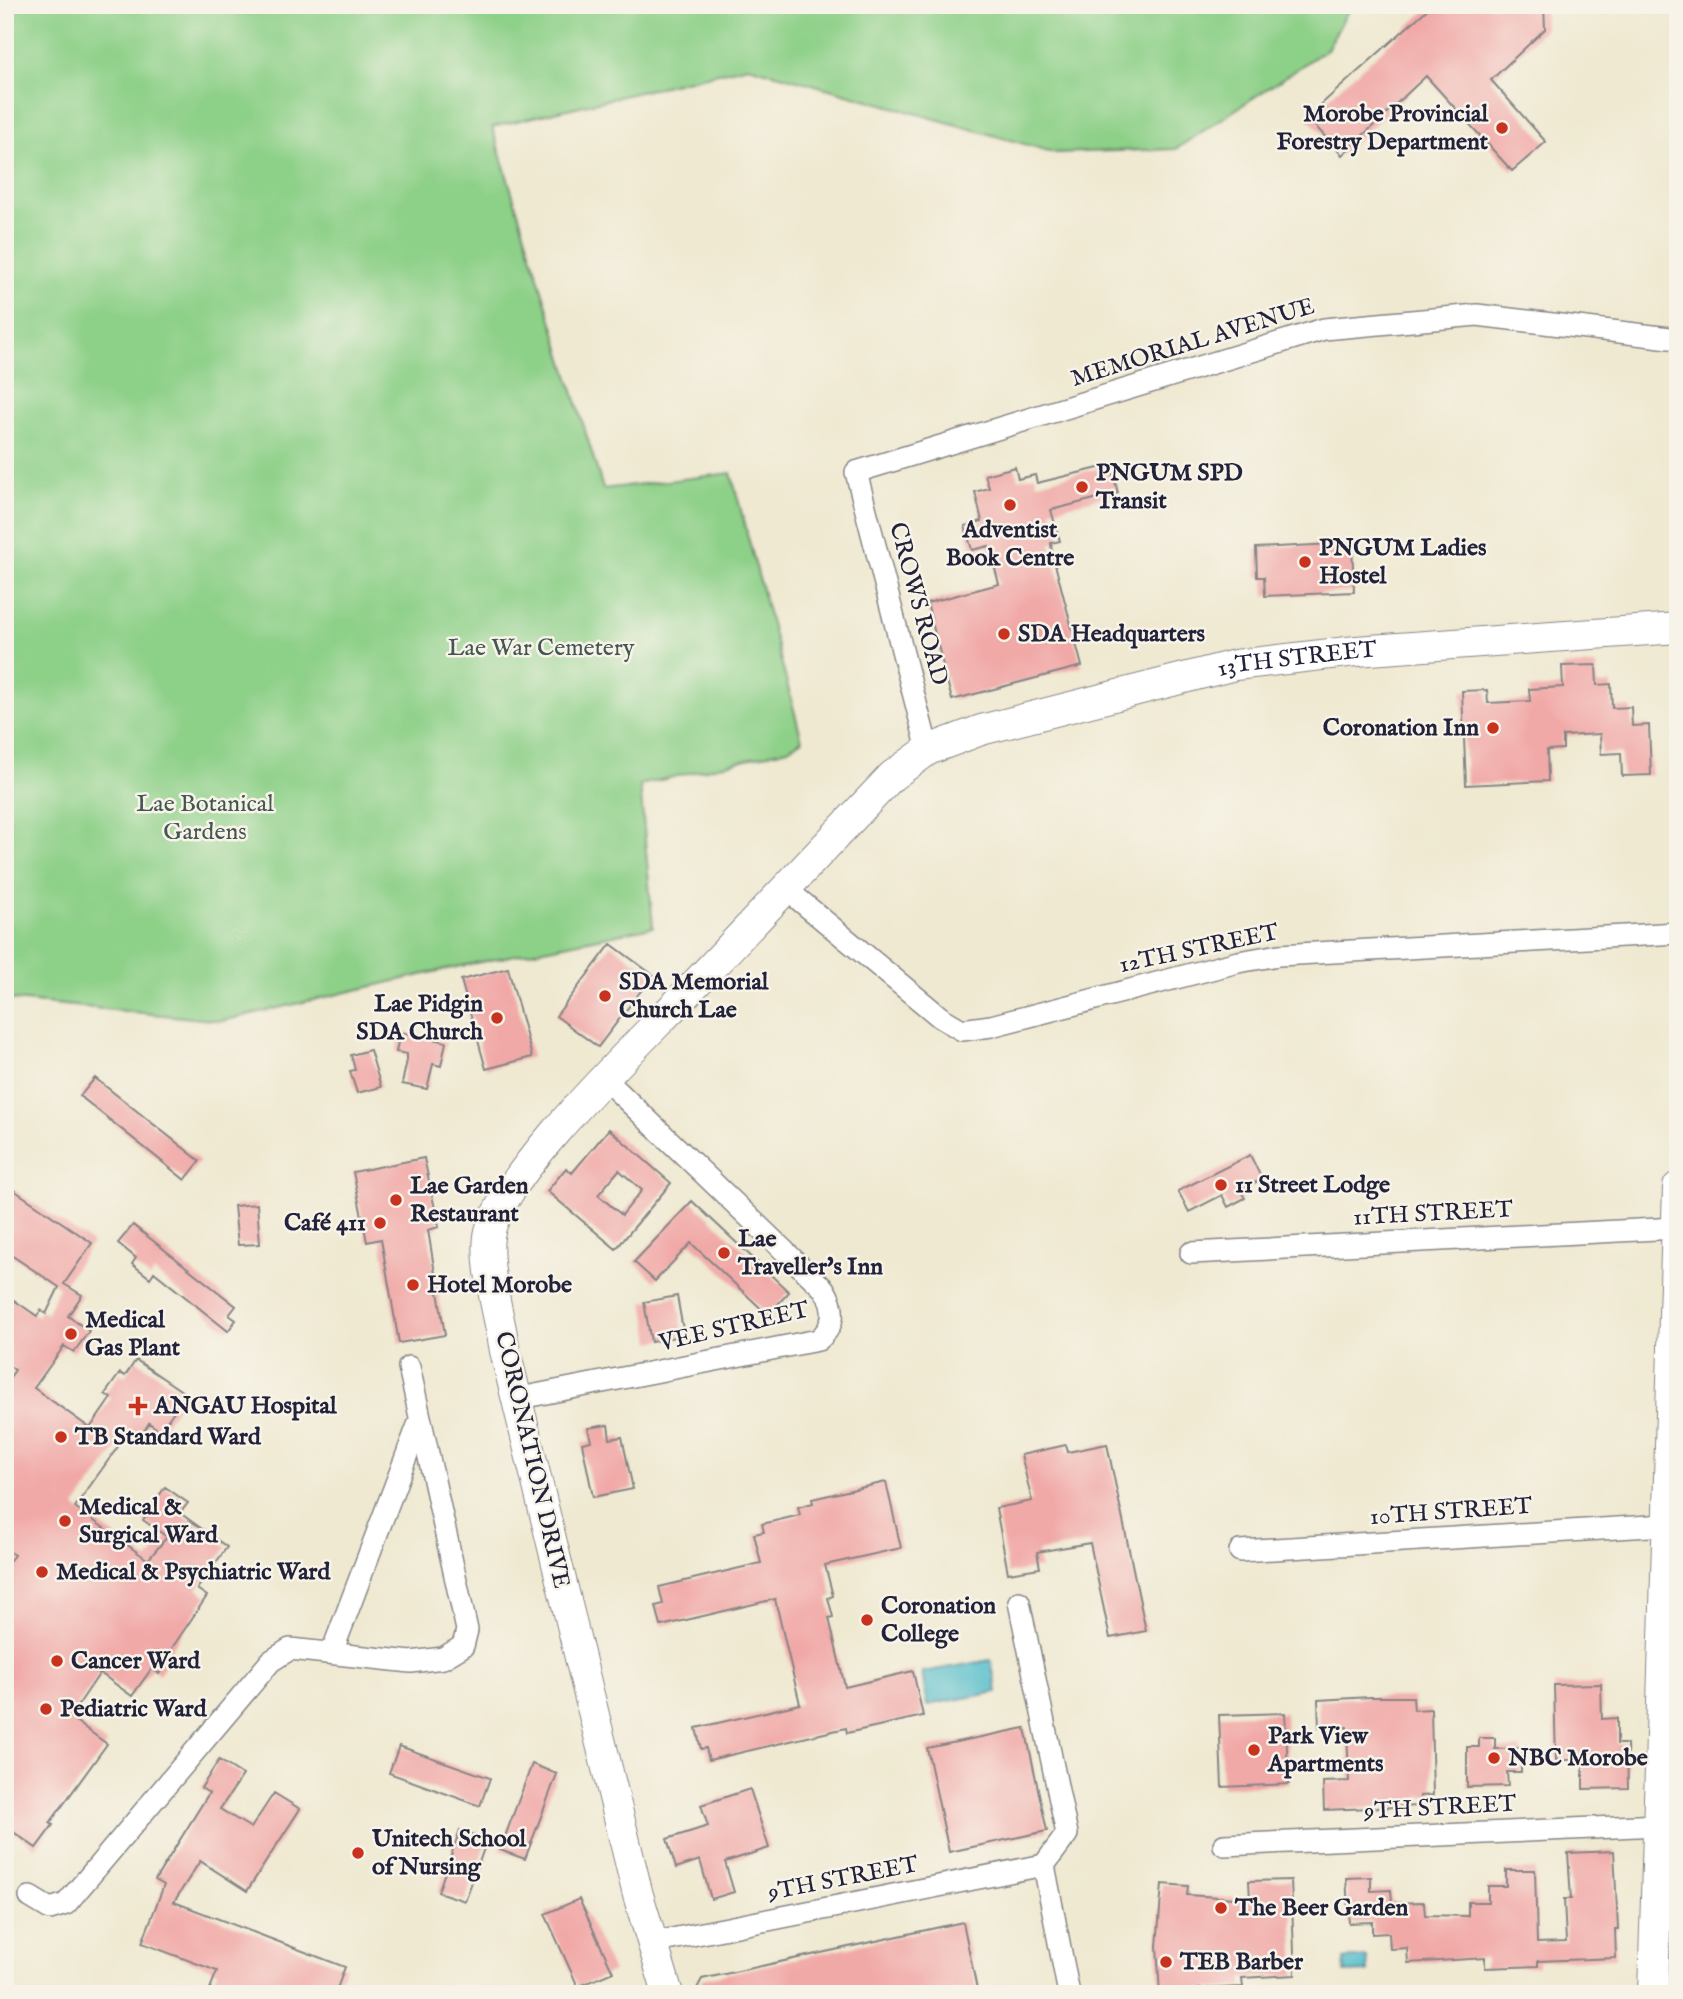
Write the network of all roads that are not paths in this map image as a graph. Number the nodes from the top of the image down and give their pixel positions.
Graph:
1 (1678, 339) edge
2 (856, 472) joint
3 (1678, 628) edge
4 (928, 750) junction
5 (786, 889) junction
6 (1678, 933) edge
7 (605, 1079) junction
8 (1678, 1187) edge
9 (1677, 1227) edge
10 (1191, 1253) dead end
11 (409, 1367) dead end
12 (514, 1399) junction
13 (421, 1420) junction
14 (1666, 1525) junction
15 (1240, 1551) dead end
16 (1019, 1602) dead end
17 (332, 1652) junction
18 (1659, 1825) junction
19 (1224, 1844) dead end
20 (1044, 1865) junction
21 (30, 1897) dead end
22 (652, 1943) junction
23 (668, 1994) edge
24 (1069, 1994) edge
25 (1653, 1994) edge

1 - 2 street, MEMORIAL AVENUE
2 - 4 street, CROWS ROAD
3 - 4 street, 13TH STREET
4 - 5 street, CORONATION DRIVE
5 - 6 street, 12TH STREET
5 - 7 street, CORONATION DRIVE
7 - 12 street, CORONATION DRIVE
7 - 12 street, VEE STREET
8 - 9 street
9 - 10 street, 11TH STREET
9 - 14 street
11 - 13 street
12 - 22 street, CORONATION DRIVE
13 - 17 street
13 - 17 street
14 - 15 street, 10TH STREET
14 - 18 street
16 - 20 street
17 - 21 street
18 - 19 street, 9TH STREET
18 - 25 street
20 - 22 street, 9TH STREET
20 - 24 street
22 - 23 street, CORONATION DRIVE

